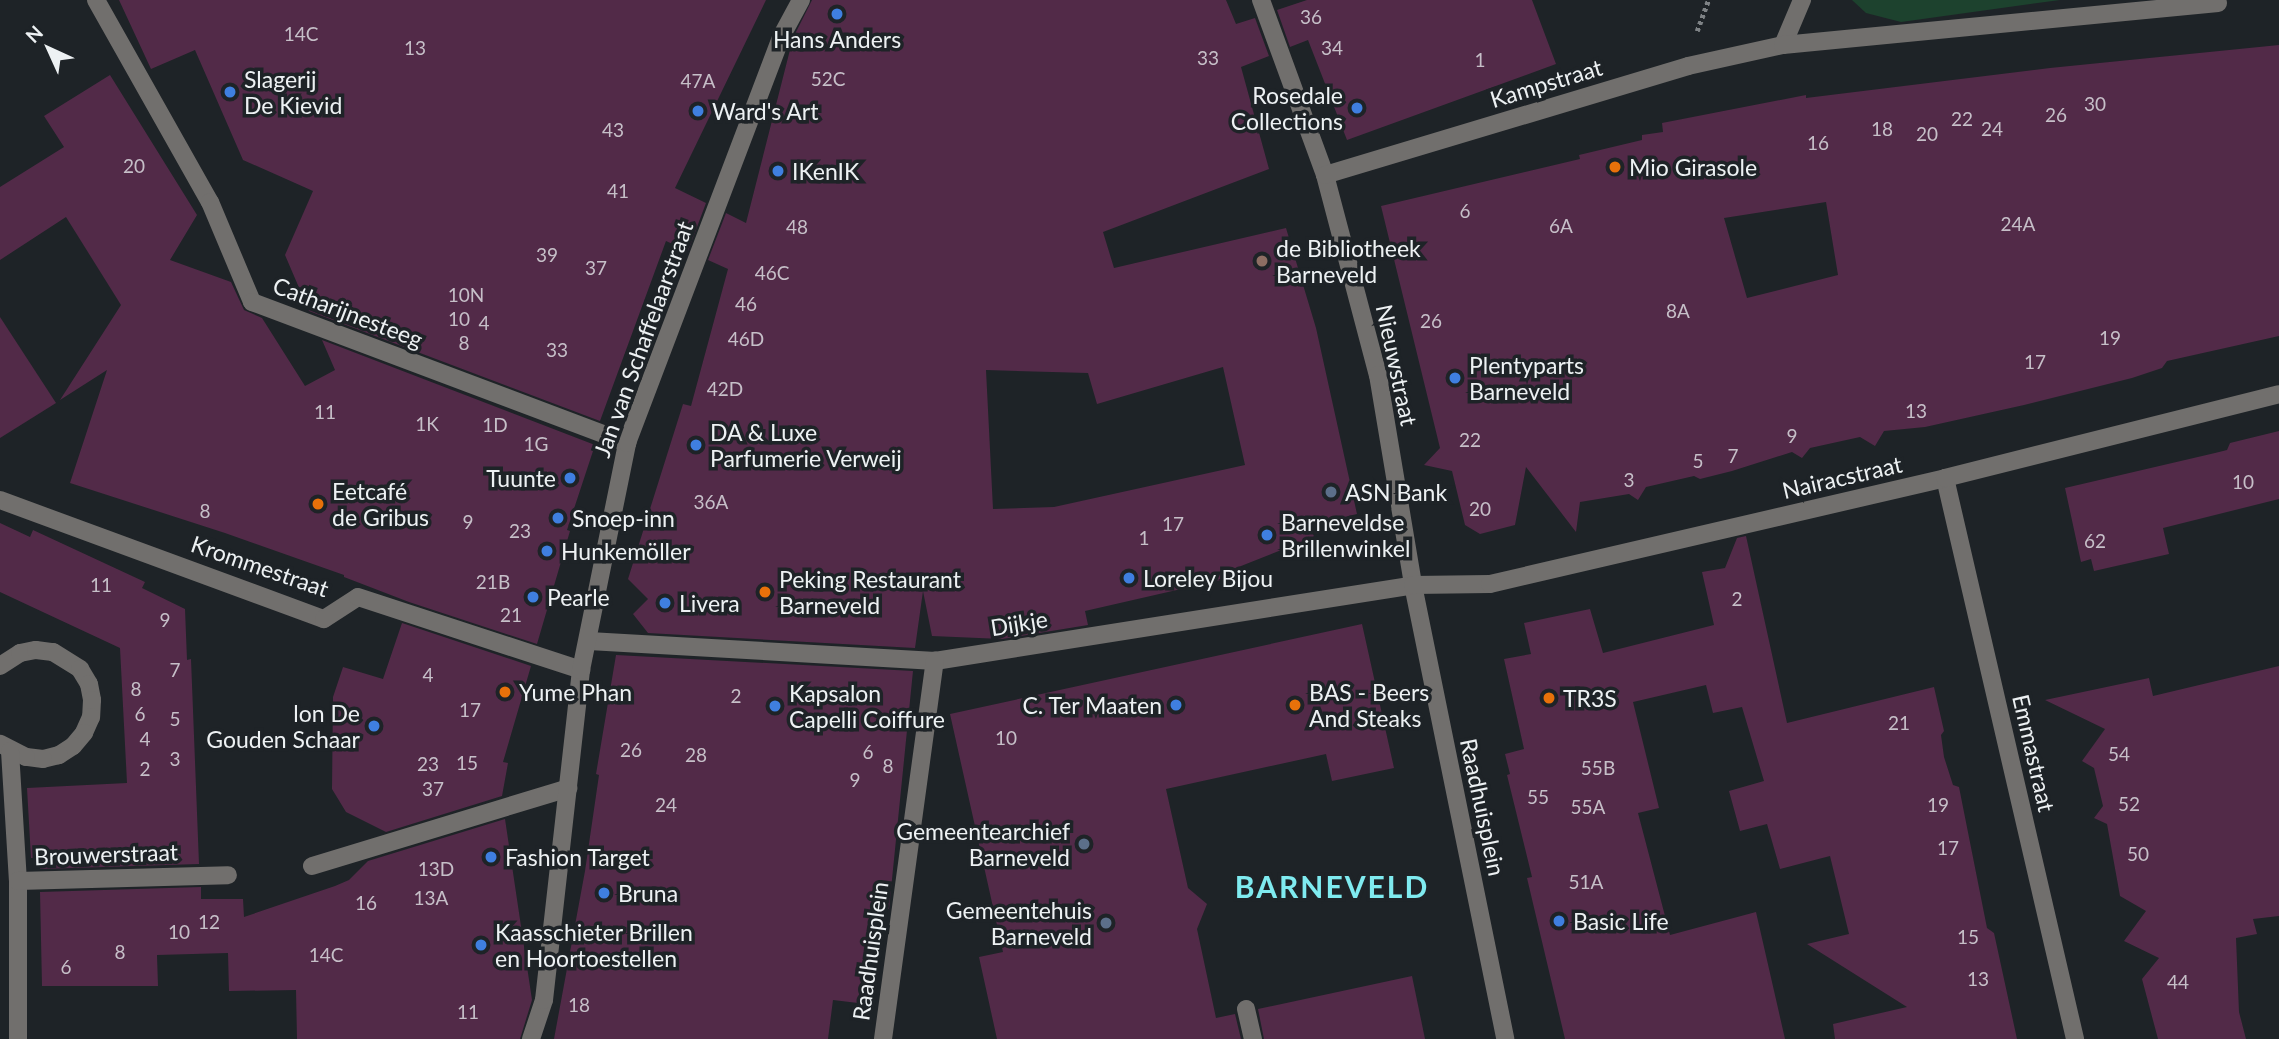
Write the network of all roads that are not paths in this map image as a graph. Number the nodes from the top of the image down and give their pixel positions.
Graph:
1 (96, 0) edge
2 (801, 0) edge
3 (1261, 0) edge
4 (1802, 0) edge
5 (2218, 3) dead end
6 (1783, 45) junction
7 (1325, 175) junction
8 (2279, 394) edge
9 (627, 443) junction
10 (1945, 478) junction
11 (0, 500) edge
12 (1413, 585) junction
13 (589, 641) junction
14 (935, 662) junction
15 (0, 666) edge
16 (581, 670) junction
17 (5, 748) edge
18 (568, 788) junction
19 (312, 866) dead end
20 (228, 875) dead end
21 (18, 881) junction
22 (1246, 1009) dead end
23 (18, 1039) edge
24 (531, 1039) edge
25 (883, 1039) edge
26 (1253, 1039) edge
27 (1505, 1039) edge
28 (2075, 1039) edge

1 - 9 street, Catharijnesteeg
2 - 9 street, Jan van Schaffelaarstraat
3 - 7 street, Nieuwstraat
4 - 6 street
5 - 6 street, Kampstraat
6 - 7 street, Kampstraat
7 - 12 street, Nieuwstraat
8 - 10 street, Nairacstraat
9 - 13 street, Jan van Schaffelaarstraat
10 - 12 street, Nairacstraat
10 - 28 street, Emmastraat
11 - 16 street, Krommestraat
12 - 14 street, Dijkje
12 - 27 street, Raadhuisplein
13 - 14 street, Dijkje
13 - 16 street, Jan van Schaffelaarstraat
14 - 25 street, Raadhuisplein
15 - 17 street
16 - 18 street, Jan van Schaffelaarstraat
17 - 21 street
18 - 19 street
18 - 24 street, Jan van Schaffelaarstraat
20 - 21 street, Brouwerstraat
21 - 23 street, Brouwerstraat
22 - 26 street

